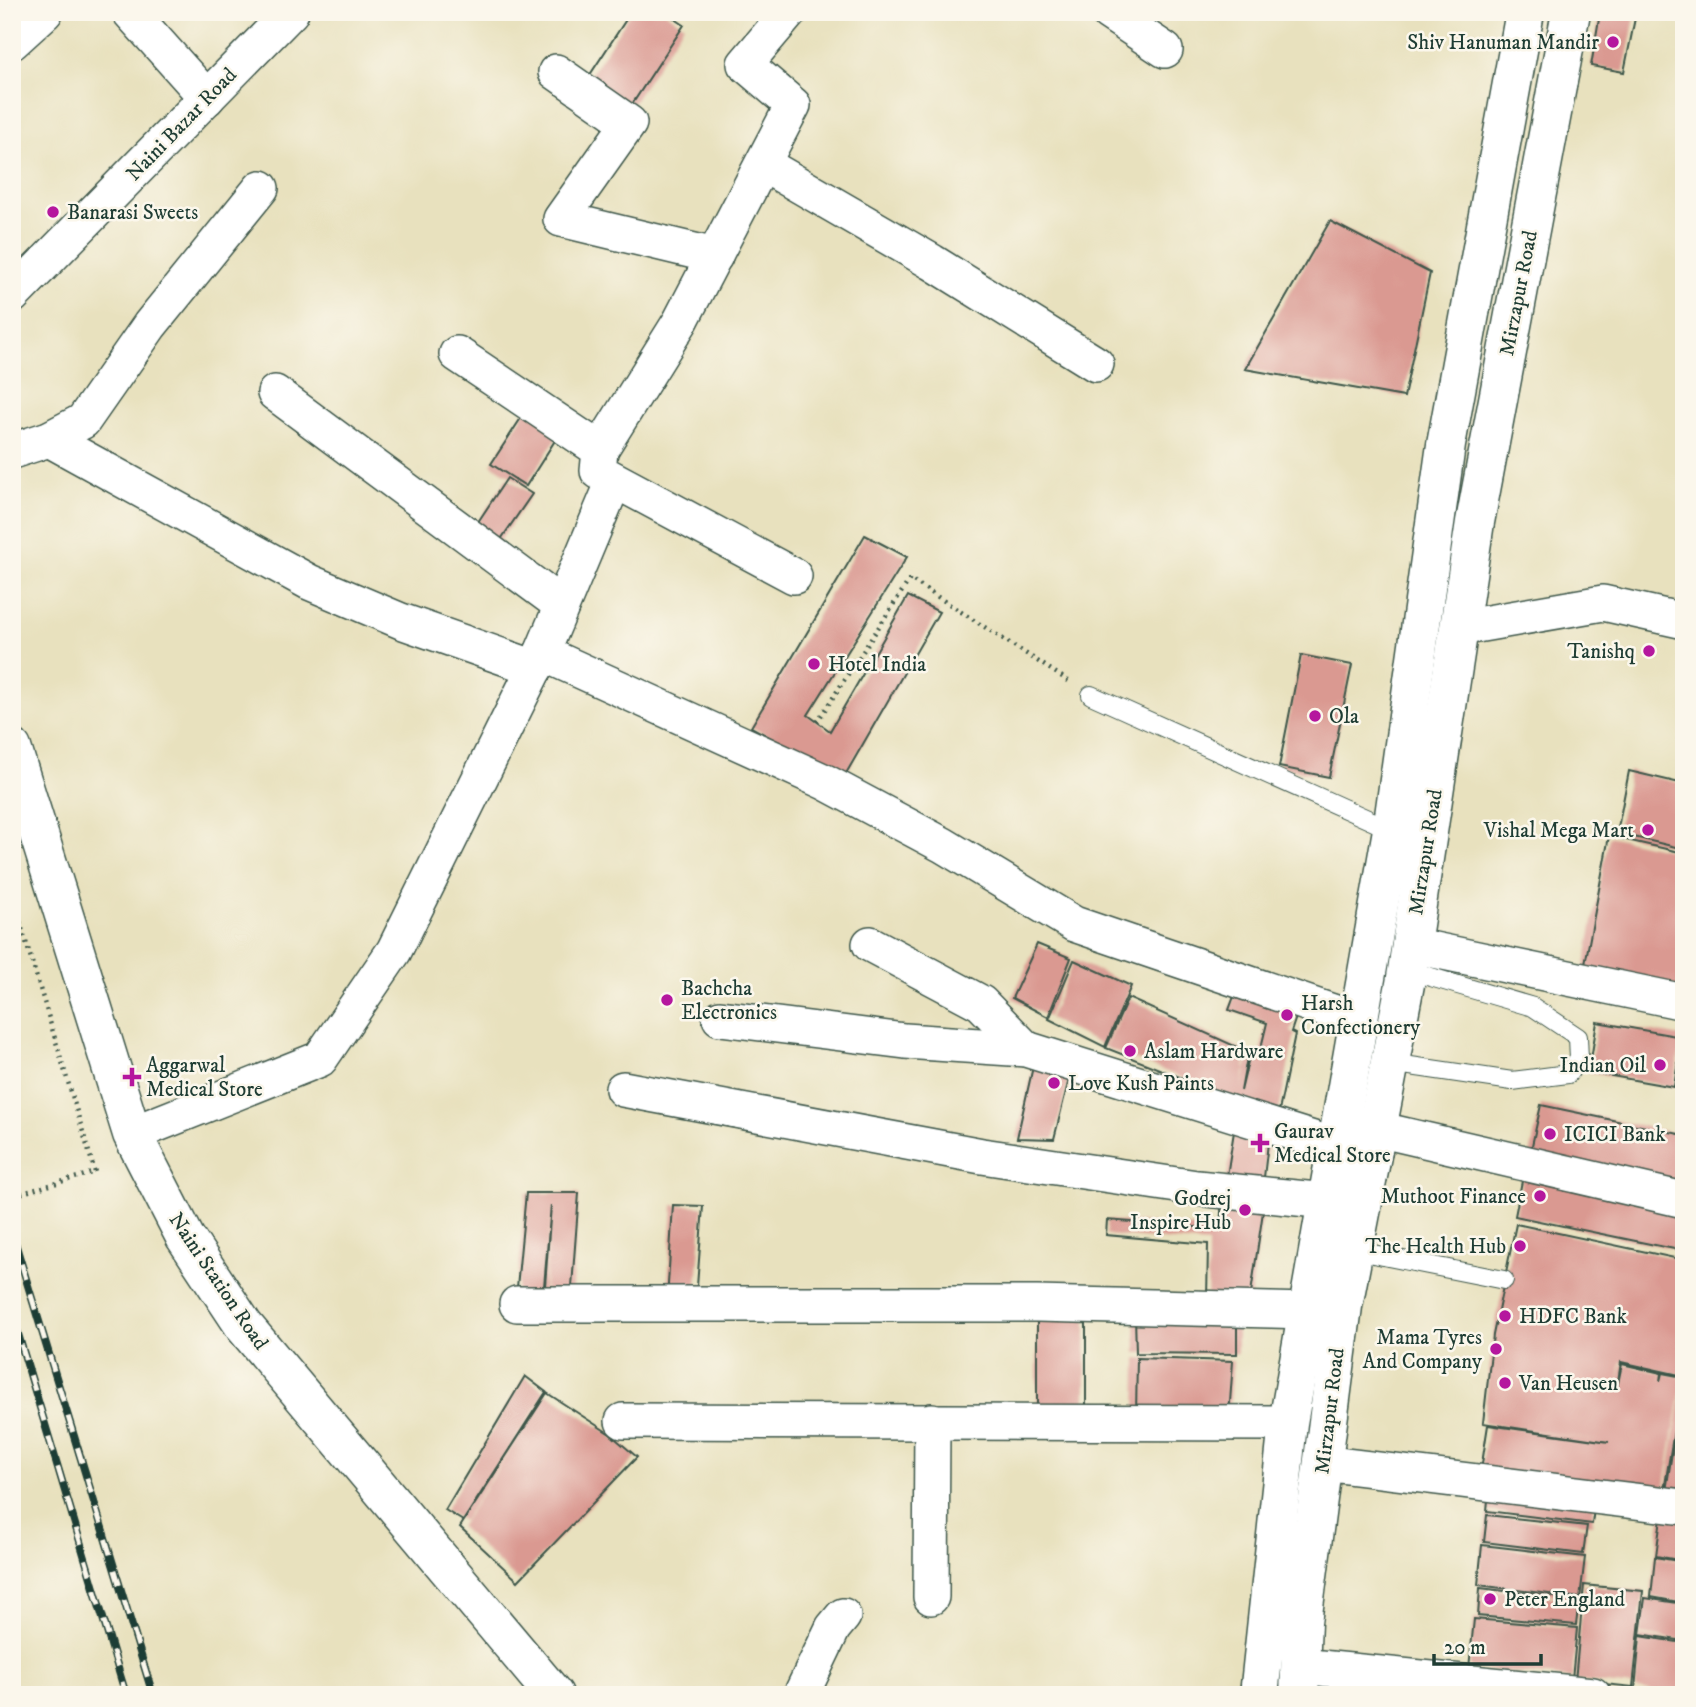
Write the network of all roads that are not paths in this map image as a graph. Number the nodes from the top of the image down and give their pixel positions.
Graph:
1 (45, 12) edge
2 (130, 12) edge
3 (291, 12) edge
4 (789, 12) edge
5 (1108, 12) edge
6 (1525, 12) edge
7 (1572, 12) edge
8 (12, 42) edge
9 (1166, 50) dead end
10 (556, 72) dead end
11 (207, 98) junction
12 (763, 164) junction
13 (261, 188) dead end
14 (715, 256) junction
15 (12, 296) edge
16 (457, 354) dead end
17 (1096, 364) dead end
18 (275, 393) dead end
19 (50, 439) junction
20 (600, 450) junction
21 (12, 451) edge
22 (614, 481) junction
23 (794, 576) dead end
24 (560, 604) junction
25 (1684, 621) edge
26 (1459, 628) junction
27 (538, 661) junction
28 (1091, 695) road end
29 (12, 748) edge
30 (1392, 830) junction
31 (870, 944) dead end
32 (1408, 958) junction
33 (1684, 1002) edge
34 (720, 1018) dead end
35 (1359, 1021) junction
36 (1026, 1049) junction
37 (1390, 1063) junction
38 (623, 1089) dead end
39 (132, 1134) junction
40 (1361, 1144) junction
41 (1684, 1200) edge
42 (1327, 1201) junction
43 (1353, 1250) junction
44 (1504, 1280) dead end
45 (517, 1304) dead end
46 (1307, 1311) junction
47 (623, 1421) dead end
48 (932, 1421) junction
49 (1288, 1423) junction
50 (1322, 1463) junction
51 (1684, 1507) edge
52 (931, 1597) dead end
53 (843, 1616) dead end
54 (1299, 1680) edge
55 (554, 1695) edge
56 (801, 1695) edge
57 (1259, 1695) edge
58 (1593, 1695) edge

1 - 8 street
2 - 11 street
3 - 11 street, Naini Bazar Road
4 - 12 street
5 - 9 street
6 - 30 main road, Mirzapur Road
7 - 26 main road, Mirzapur Road
10 - 14 street
11 - 15 street, Naini Bazar Road
12 - 14 street
12 - 17 street
13 - 19 street
14 - 20 street
16 - 20 street
18 - 24 street
19 - 21 street
19 - 27 street
20 - 22 street
22 - 23 street
22 - 24 street
24 - 27 street
25 - 26 street
26 - 32 main road, Mirzapur Road
27 - 35 street
27 - 39 street
28 - 30 lane
29 - 39 main road, Naini Station Road
30 - 35 main road, Mirzapur Road
31 - 36 street
32 - 33 street
32 - 37 main road, Mirzapur Road
32 - 37 lane
34 - 36 street
35 - 40 main road, Mirzapur Road
36 - 40 street
37 - 40 main road, Mirzapur Road
38 - 42 street
39 - 55 main road, Naini Station Road
40 - 41 street
40 - 42 main road, Mirzapur Road
40 - 43 main road, Mirzapur Road
42 - 46 main road, Mirzapur Road
43 - 44 lane
43 - 50 main road, Mirzapur Road
45 - 46 street
46 - 49 main road, Mirzapur Road
47 - 48 street
48 - 49 street
48 - 52 street
49 - 57 main road, Mirzapur Road
50 - 51 street
50 - 54 main road, Mirzapur Road
53 - 56 street
54 - 58 street

